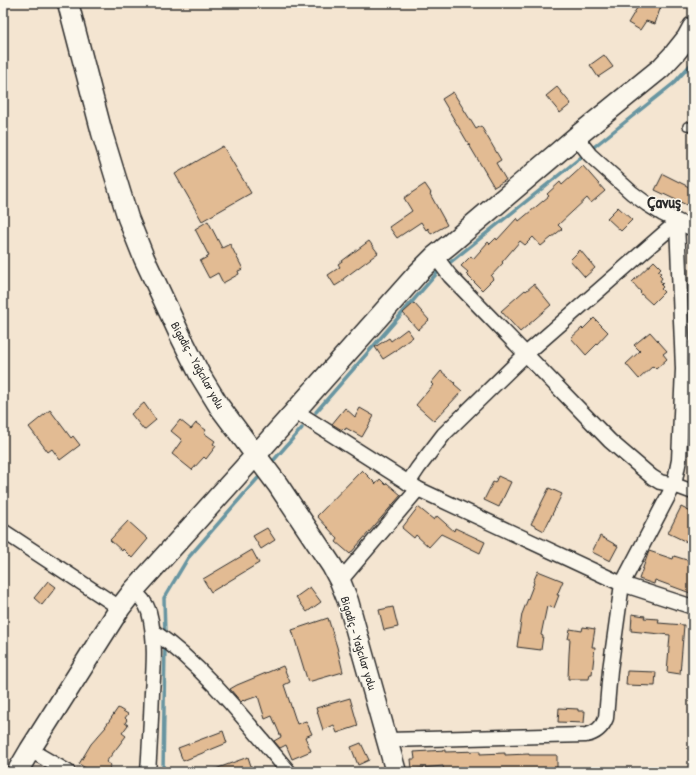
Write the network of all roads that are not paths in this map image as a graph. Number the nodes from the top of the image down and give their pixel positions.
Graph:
1 (68, 3) edge
2 (693, 27) edge
3 (582, 145) junction
4 (677, 222) junction
5 (693, 229) edge
6 (437, 259) junction
7 (526, 354) junction
8 (688, 369) edge
9 (295, 411) junction
10 (255, 456) junction
11 (674, 485) junction
12 (413, 486) junction
13 (693, 492) edge
14 (3, 531) edge
15 (340, 581) junction
16 (622, 584) junction
17 (133, 591) junction
18 (693, 607) edge
19 (120, 608) junction
20 (157, 634) junction
21 (388, 740) junction
22 (30, 750) junction
23 (17, 772) edge
24 (68, 772) edge
25 (148, 772) edge
26 (289, 772) edge
27 (396, 772) edge

1 - 10 street, Bigadiç - Yağcılar yolu
2 - 3 street
3 - 4 street
3 - 6 street
4 - 5 street
4 - 7 street
4 - 8 street
6 - 7 street
6 - 9 street
7 - 11 street
7 - 12 street
8 - 11 street
9 - 10 street
9 - 12 street
10 - 15 street, Bigadiç - Yağcılar yolu
10 - 17 street
11 - 13 street
11 - 16 street
12 - 15 street
12 - 16 street
14 - 19 street
15 - 21 street, Bigadiç - Yağcılar yolu
16 - 18 street
16 - 21 street
17 - 19 street
17 - 20 street
19 - 22 street
20 - 25 street
20 - 26 street
21 - 27 street, Bigadiç - Yağcılar yolu
22 - 23 street
22 - 24 street

